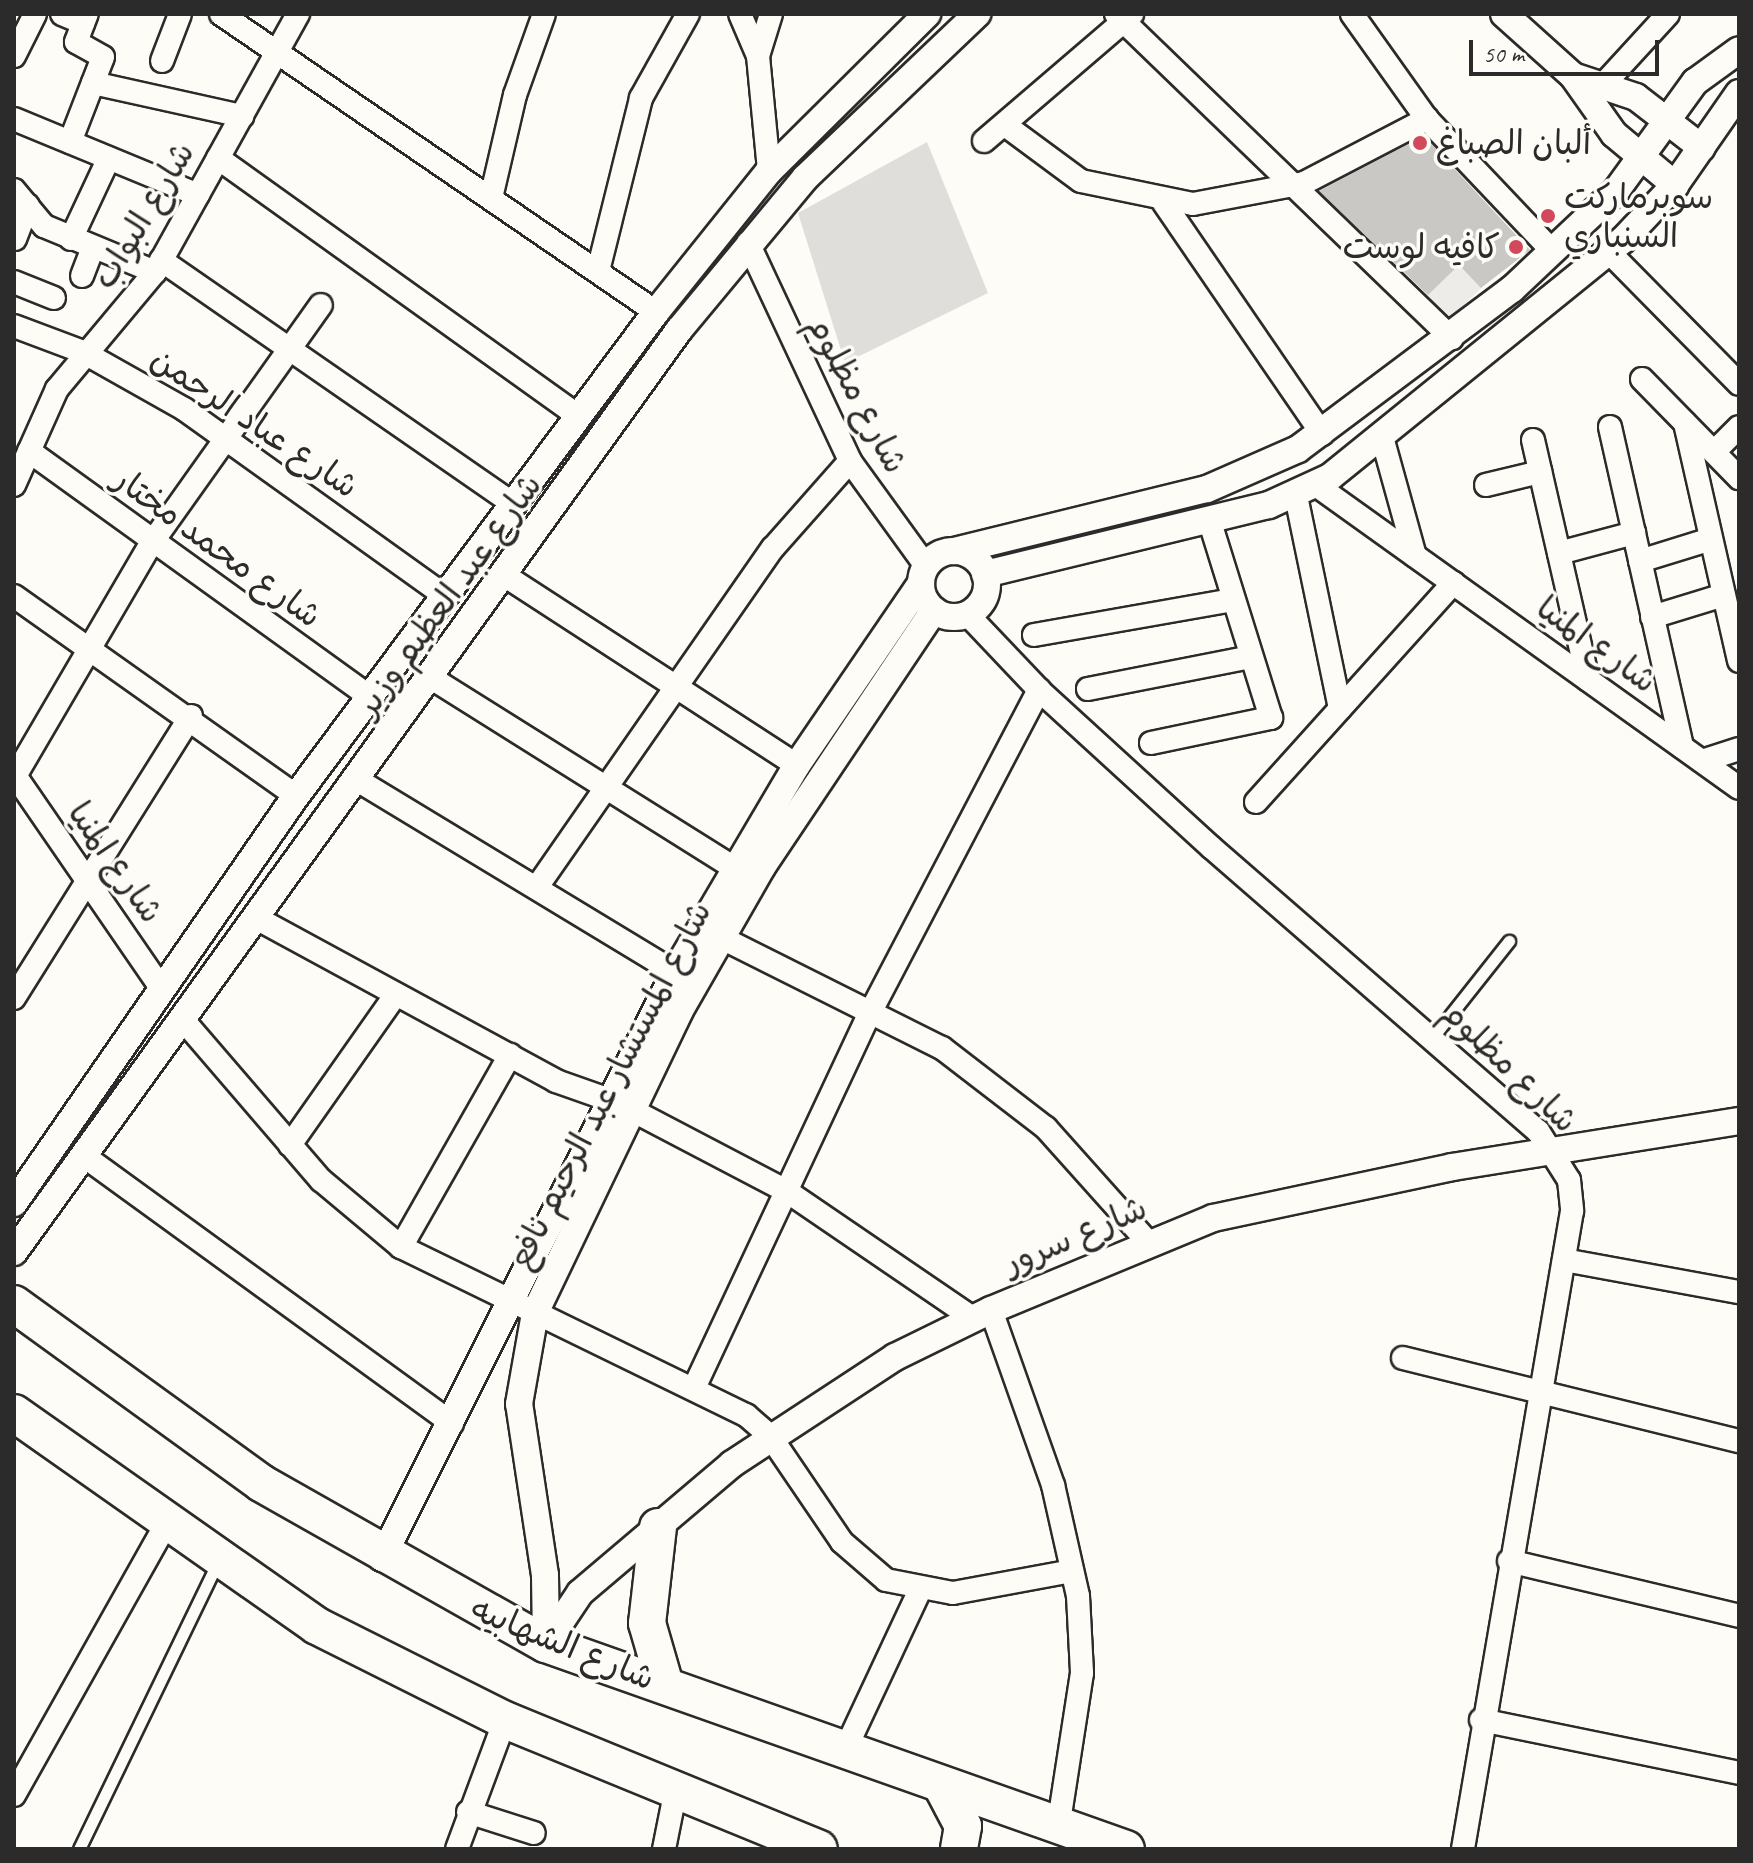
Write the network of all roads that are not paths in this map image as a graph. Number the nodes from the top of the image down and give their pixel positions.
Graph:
1 (35, 14) edge
2 (62, 14) edge
3 (180, 14) edge
4 (221, 14) edge
5 (298, 14) edge
6 (544, 14) edge
7 (688, 14) edge
8 (740, 14) edge
9 (771, 14) edge
10 (927, 14) edge
11 (977, 14) edge
12 (1352, 14) edge
13 (1504, 14) edge
14 (1124, 17) edge
15 (1659, 17) edge
16 (85, 19) edge
17 (1739, 50) edge
18 (278, 51) junction
19 (14, 56) edge
20 (758, 56) junction
21 (162, 61) dead end
22 (1573, 76) junction
23 (93, 83) junction
24 (1603, 85) junction
25 (1739, 93) edge
26 (1667, 115) junction
27 (242, 116) junction
28 (14, 119) edge
29 (1427, 119) junction
30 (1005, 125) junction
31 (984, 141) dead end
32 (70, 142) junction
33 (1702, 148) junction
34 (109, 158) junction
35 (218, 158) junction
36 (1639, 158) junction
37 (778, 162) junction
38 (805, 178) junction
39 (1675, 185) junction
40 (1292, 187) junction
41 (198, 195) junction
42 (21, 197) edge
43 (491, 198) junction
44 (747, 198) junction
45 (1164, 203) junction
46 (767, 221) junction
47 (15, 239) edge
48 (71, 239) junction
49 (748, 243) junction
50 (93, 248) junction
51 (1553, 252) junction
52 (1609, 252) junction
53 (158, 266) junction
54 (598, 271) junction
55 (82, 276) dead end
56 (14, 282) edge
57 (54, 298) dead end
58 (321, 305) dead end
59 (656, 312) junction
60 (14, 326) edge
61 (1452, 338) junction
62 (289, 349) junction
63 (83, 352) junction
64 (1642, 379) dead end
65 (1739, 384) edge
66 (579, 416) junction
67 (1685, 423) junction
68 (14, 427) edge
69 (1610, 427) dead end
70 (1739, 427) edge
71 (1324, 433) junction
72 (225, 437) junction
73 (1382, 437) junction
74 (1533, 440) dead end
75 (32, 443) junction
76 (1292, 452) junction
77 (1714, 452) junction
78 (1354, 460) junction
79 (850, 461) junction
80 (1540, 472) junction
81 (1739, 478) edge
82 (14, 485) edge
83 (1486, 485) dead end
84 (1306, 491) junction
85 (514, 504) junction
86 (1209, 519) junction
87 (1634, 533) junction
88 (1711, 539) junction
89 (151, 544) junction
90 (954, 551) junction
91 (1559, 553) junction
92 (1415, 556) junction
93 (1640, 561) junction
94 (462, 573) junction
95 (985, 574) junction
96 (924, 575) junction
97 (1453, 583) junction
98 (500, 586) junction
99 (1724, 595) junction
100 (14, 596) edge
101 (445, 596) junction
102 (1232, 600) junction
103 (934, 610) junction
104 (967, 614) junction
105 (1652, 617) junction
106 (427, 620) junction
107 (1034, 635) dead end
108 (90, 644) junction
109 (456, 647) junction
110 (1251, 657) junction
111 (1739, 658) edge
112 (433, 679) junction
113 (1588, 680) junction
114 (675, 688) junction
115 (1088, 689) dead end
116 (1039, 690) junction
117 (370, 697) junction
118 (1340, 709) junction
119 (191, 716) junction
120 (1151, 743) dead end
121 (1682, 747) junction
122 (1739, 749) edge
123 (1702, 761) junction
124 (797, 765) junction
125 (14, 776) edge
126 (359, 781) junction
127 (607, 787) junction
128 (1739, 788) edge
129 (296, 796) junction
130 (1256, 802) dead end
131 (734, 868) junction
132 (88, 881) junction
133 (537, 887) junction
134 (258, 919) junction
135 (722, 938) junction
136 (1509, 941) dead end
137 (675, 972) junction
138 (162, 989) junction
139 (396, 994) junction
140 (14, 998) edge
141 (870, 1013) junction
142 (184, 1021) junction
143 (1432, 1038) junction
144 (510, 1055) junction
145 (620, 1105) junction
146 (1739, 1121) edge
147 (290, 1145) junction
148 (1556, 1153) junction
149 (84, 1156) junction
150 (788, 1192) junction
151 (14, 1203) edge
152 (1148, 1242) junction
153 (401, 1247) junction
154 (14, 1252) edge
155 (1564, 1260) junction
156 (1739, 1292) edge
157 (510, 1303) junction
158 (14, 1304) edge
159 (535, 1313) junction
160 (982, 1314) junction
161 (1403, 1358) dead end
162 (694, 1388) junction
163 (1542, 1391) junction
164 (14, 1413) edge
165 (452, 1423) junction
166 (770, 1436) junction
167 (1739, 1441) edge
168 (166, 1524) junction
169 (658, 1527) junction
170 (382, 1558) junction
171 (218, 1561) junction
172 (1509, 1561) junction
173 (1072, 1571) junction
174 (920, 1590) junction
175 (1739, 1616) edge
176 (546, 1644) junction
177 (665, 1685) junction
178 (505, 1720) junction
179 (1481, 1720) junction
180 (845, 1750) junction
181 (1739, 1773) edge
182 (16, 1785) edge
183 (943, 1788) junction
184 (676, 1789) junction
185 (468, 1812) junction
186 (534, 1833) dead end
187 (1044, 1838) edge
188 (79, 1849) edge
189 (457, 1849) edge
190 (664, 1849) edge
191 (819, 1849) edge
192 (959, 1849) edge
193 (1126, 1849) edge
194 (1463, 1849) edge

1 - 19 street
2 - 16 street
3 - 21 street
4 - 18 street
5 - 18 street, شارع البواب
6 - 43 street
7 - 54 street
8 - 20 street
9 - 20 street
10 - 37 street, شارع عبد العظيم وزير
11 - 38 street, شارع عبد العظيم وزير
12 - 29 street
13 - 22 street
14 - 30 street
14 - 40 street
15 - 24 street
16 - 23 street
17 - 26 street
18 - 27 street, شارع البواب
18 - 43 street
20 - 37 street
22 - 24 street
22 - 36 street
23 - 27 street
23 - 32 street
24 - 26 street
25 - 33 street
26 - 33 street
26 - 36 street
27 - 35 street, شارع البواب
28 - 32 street
29 - 40 street
29 - 51 street
30 - 31 street
30 - 45 street
32 - 34 street
33 - 39 street
34 - 41 street
34 - 48 street
35 - 41 street, شارع البواب
35 - 66 street
36 - 39 street
36 - 51 street
37 - 38 street
37 - 44 street, شارع عبد العظيم وزير
38 - 46 street, شارع عبد العظيم وزير
39 - 52 street
40 - 45 street
40 - 61 street
41 - 53 street, شارع البواب
42 - 47 street
42 - 48 street
43 - 54 street
44 - 46 street
44 - 59 street, شارع عبد العظيم وزير
45 - 71 street
46 - 49 street, شارع عبد العظيم وزير
48 - 50 street
49 - 79 street, شارع مظلوم
49 - 98 street, شارع عبد العظيم وزير
50 - 53 street
50 - 55 street
51 - 61 street
52 - 65 street
52 - 73 street
53 - 62 street
53 - 63 street, شارع البواب
54 - 59 street
56 - 57 street
58 - 62 street
59 - 66 street, شارع عبد العظيم وزير
60 - 63 street, شارع عباد الرحمن
61 - 71 street
62 - 72 street
62 - 85 street
63 - 72 street, شارع عباد الرحمن
63 - 75 street, شارع البواب
64 - 67 street
66 - 85 street, شارع عبد العظيم وزير
67 - 77 street
67 - 88 street
68 - 75 street, شارع محمد مختار
69 - 87 street
70 - 77 street
71 - 76 street
71 - 78 street
72 - 89 street
72 - 101 street, شارع عباد الرحمن
73 - 78 street
73 - 92 street
74 - 80 street
75 - 82 street, شارع البواب
75 - 89 street, شارع محمد مختار
76 - 84 street
76 - 90 street
77 - 81 street
78 - 84 street
79 - 96 street, شارع مظلوم
79 - 114 street
80 - 83 street
80 - 91 street
84 - 86 street
84 - 92 street, شارع المنيا
84 - 118 street
85 - 94 street, شارع عبد العظيم وزير
86 - 95 street
86 - 102 street
87 - 91 street
87 - 93 street
88 - 93 street
88 - 99 street
89 - 108 street
89 - 117 street, شارع محمد مختار
90 - 95 street
90 - 96 street
91 - 113 street
92 - 97 street, شارع المنيا
93 - 105 street
94 - 98 street
94 - 101 street, شارع عبد العظيم وزير
95 - 104 street
96 - 103 street
96 - 124 street, شارع المستشار عبد الرحيم نافع
97 - 113 street, شارع المنيا
97 - 118 street
98 - 109 street, شارع عبد العظيم وزير
98 - 114 street
99 - 105 street
99 - 111 street
100 - 108 street
101 - 106 street, شارع عبد العظيم وزير
102 - 107 street
102 - 110 street
103 - 104 street
103 - 135 street, شارع المستشار عبد الرحيم نافع
104 - 116 street, شارع مظلوم
105 - 121 street
106 - 109 street
106 - 117 street, شارع عبد العظيم وزير
108 - 119 street
108 - 125 street
109 - 112 street, شارع عبد العظيم وزير
110 - 115 street
110 - 120 street
112 - 126 street, شارع عبد العظيم وزير
112 - 127 street
113 - 121 street, شارع المنيا
114 - 124 street
114 - 127 street
116 - 141 street
116 - 143 street, شارع مظلوم
117 - 129 street, شارع عبد العظيم وزير
118 - 130 street
119 - 129 street
119 - 132 street
121 - 123 street, شارع المنيا
122 - 123 street
123 - 128 street, شارع المنيا
124 - 131 street, شارع المستشار عبد الرحيم نافع
125 - 132 street, شارع المنيا
126 - 133 street
126 - 134 street, شارع عبد العظيم وزير
127 - 131 street
127 - 133 street
129 - 138 street, شارع عبد العظيم وزير
131 - 137 street, شارع المستشار عبد الرحيم نافع
132 - 138 street, شارع المنيا
132 - 140 street
133 - 137 street
134 - 139 street
134 - 142 street, شارع عبد العظيم وزير
135 - 141 street
135 - 145 street, شارع المستشار عبد الرحيم نافع
136 - 143 lane
137 - 145 street, شارع المستشار عبد الرحيم نافع
138 - 151 street, شارع عبد العظيم وزير
139 - 144 street
139 - 147 street
141 - 150 street
141 - 152 street
142 - 147 street
142 - 149 street, شارع عبد العظيم وزير
143 - 148 street, شارع مظلوم
144 - 145 street
144 - 153 street
145 - 150 street
145 - 157 street, شارع المستشار عبد الرحيم نافع
145 - 159 street, شارع المستشار عبد الرحيم نافع
146 - 148 street, شارع سرور
147 - 153 street
148 - 152 street, شارع سرور
148 - 155 street, شارع مظلوم
149 - 154 street, شارع عبد العظيم وزير
149 - 165 street
150 - 160 street
150 - 162 street
152 - 160 street, شارع سرور
153 - 157 street
155 - 156 street
155 - 163 street, شارع مظلوم
157 - 159 street
157 - 165 street, شارع المستشار عبد الرحيم نافع
158 - 170 highway, شارع الشهابيه
159 - 162 street
159 - 176 street, شارع المستشار عبد الرحيم نافع
160 - 166 street, شارع سرور
160 - 173 street
161 - 163 street
162 - 166 street
163 - 167 street
163 - 172 street, شارع مظلوم
164 - 168 highway
165 - 170 street, شارع المستشار عبد الرحيم نافع
166 - 169 street, شارع سرور
166 - 174 street
168 - 171 highway
168 - 182 street
169 - 176 street, شارع سرور
169 - 177 highway
170 - 176 highway, شارع الشهابيه
171 - 178 highway
171 - 188 lane
172 - 175 street
172 - 179 street, شارع مظلوم
173 - 174 street
173 - 187 street
174 - 180 street
176 - 177 highway, شارع الشهابيه
177 - 180 highway, شارع الشهابيه
178 - 184 highway
178 - 185 street
179 - 181 street
179 - 194 street, شارع مظلوم
180 - 183 highway, شارع الشهابيه
183 - 187 highway, شارع الشهابيه
183 - 192 highway
184 - 190 street
184 - 191 highway
185 - 186 street
185 - 189 street
187 - 193 highway, شارع الشهابيه

